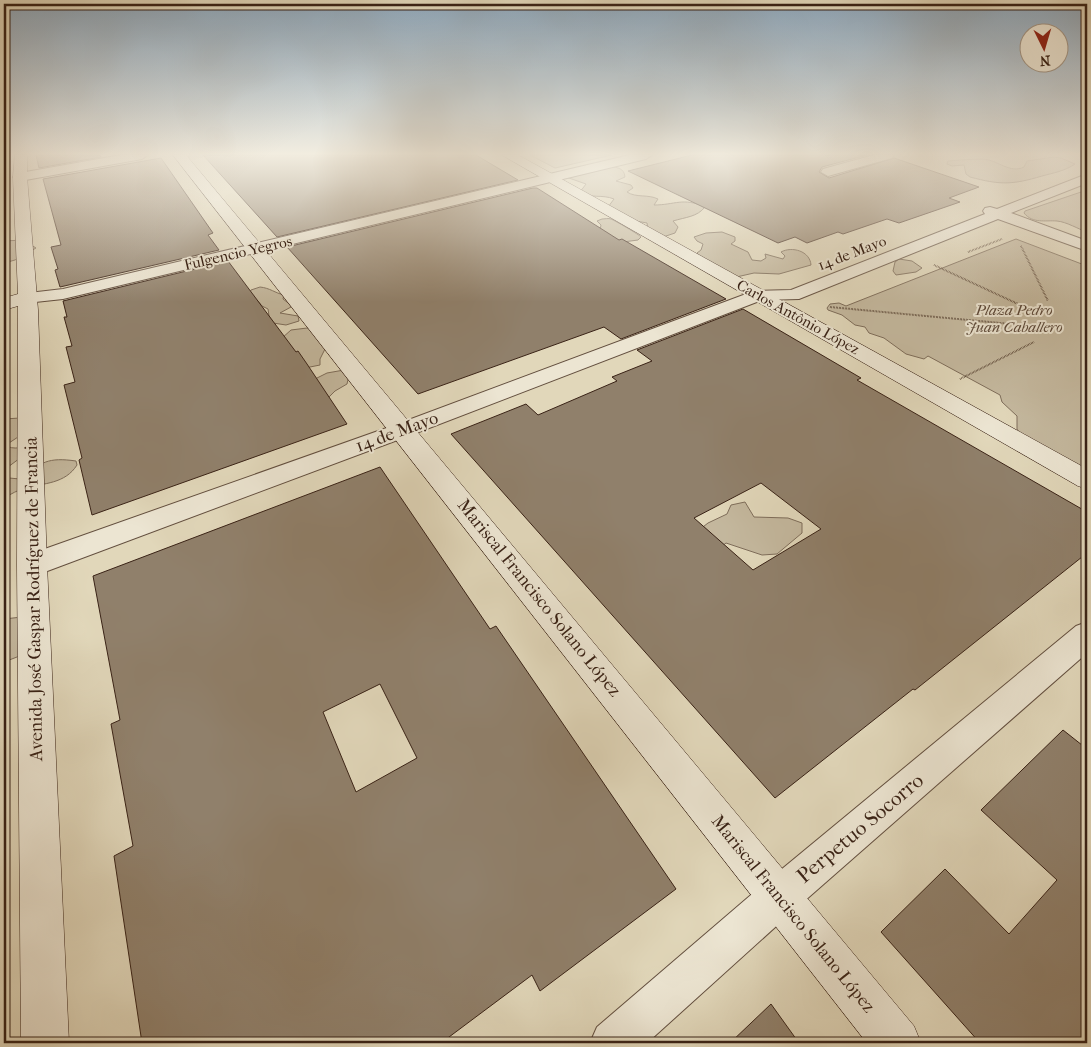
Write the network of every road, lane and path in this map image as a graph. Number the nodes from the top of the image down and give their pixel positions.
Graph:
1 (19, 204) edge
2 (219, 204) edge
3 (443, 204) edge
4 (596, 204) edge
5 (981, 204) edge
6 (1022, 204) edge
7 (997, 214) junction
8 (1006, 237) dead end
9 (1018, 240) dead end
10 (1087, 246) edge
11 (255, 249) junction
12 (961, 255) dead end
13 (943, 262) dead end
14 (780, 281) dead end
15 (760, 295) junction
16 (1048, 301) dead end
17 (836, 303) dead end
18 (1018, 304) dead end
19 (827, 306) junction
20 (15, 307) edge
21 (835, 311) dead end
22 (1011, 324) dead end
23 (1034, 342) dead end
24 (969, 384) dead end
25 (403, 430) junction
26 (1087, 480) edge
27 (32, 565) junction
28 (1087, 635) edge
29 (779, 897) junction
30 (45, 1043) edge
31 (613, 1043) edge
32 (897, 1043) edge

1 - 20 street, Avenida José Gaspar Rodríguez de Francia
2 - 11 street, Mariscal Francisco Solano López
3 - 11 street, Fulgencio Yegros
4 - 15 street, Carlos Antônio López
5 - 7 street
6 - 7 street, 14 de Mayo
7 - 10 street
7 - 15 street, 14 de Mayo
8 - 12 path
9 - 16 path
11 - 20 street, Fulgencio Yegros
11 - 25 street, Mariscal Francisco Solano López
13 - 18 path
14 - 15 street, 14 de Mayo
15 - 25 street, 14 de Mayo
15 - 26 street, Carlos Antônio López
17 - 19 path
19 - 21 path
19 - 22 path
20 - 27 street, Avenida José Gaspar Rodríguez de Francia
23 - 24 path
25 - 27 street, 14 de Mayo
25 - 29 street, Mariscal Francisco Solano López
27 - 30 street, Avenida José Gaspar Rodríguez de Francia
28 - 29 street, Perpetuo Socorro
29 - 31 street, Perpetuo Socorro
29 - 32 street, Mariscal Francisco Solano López

